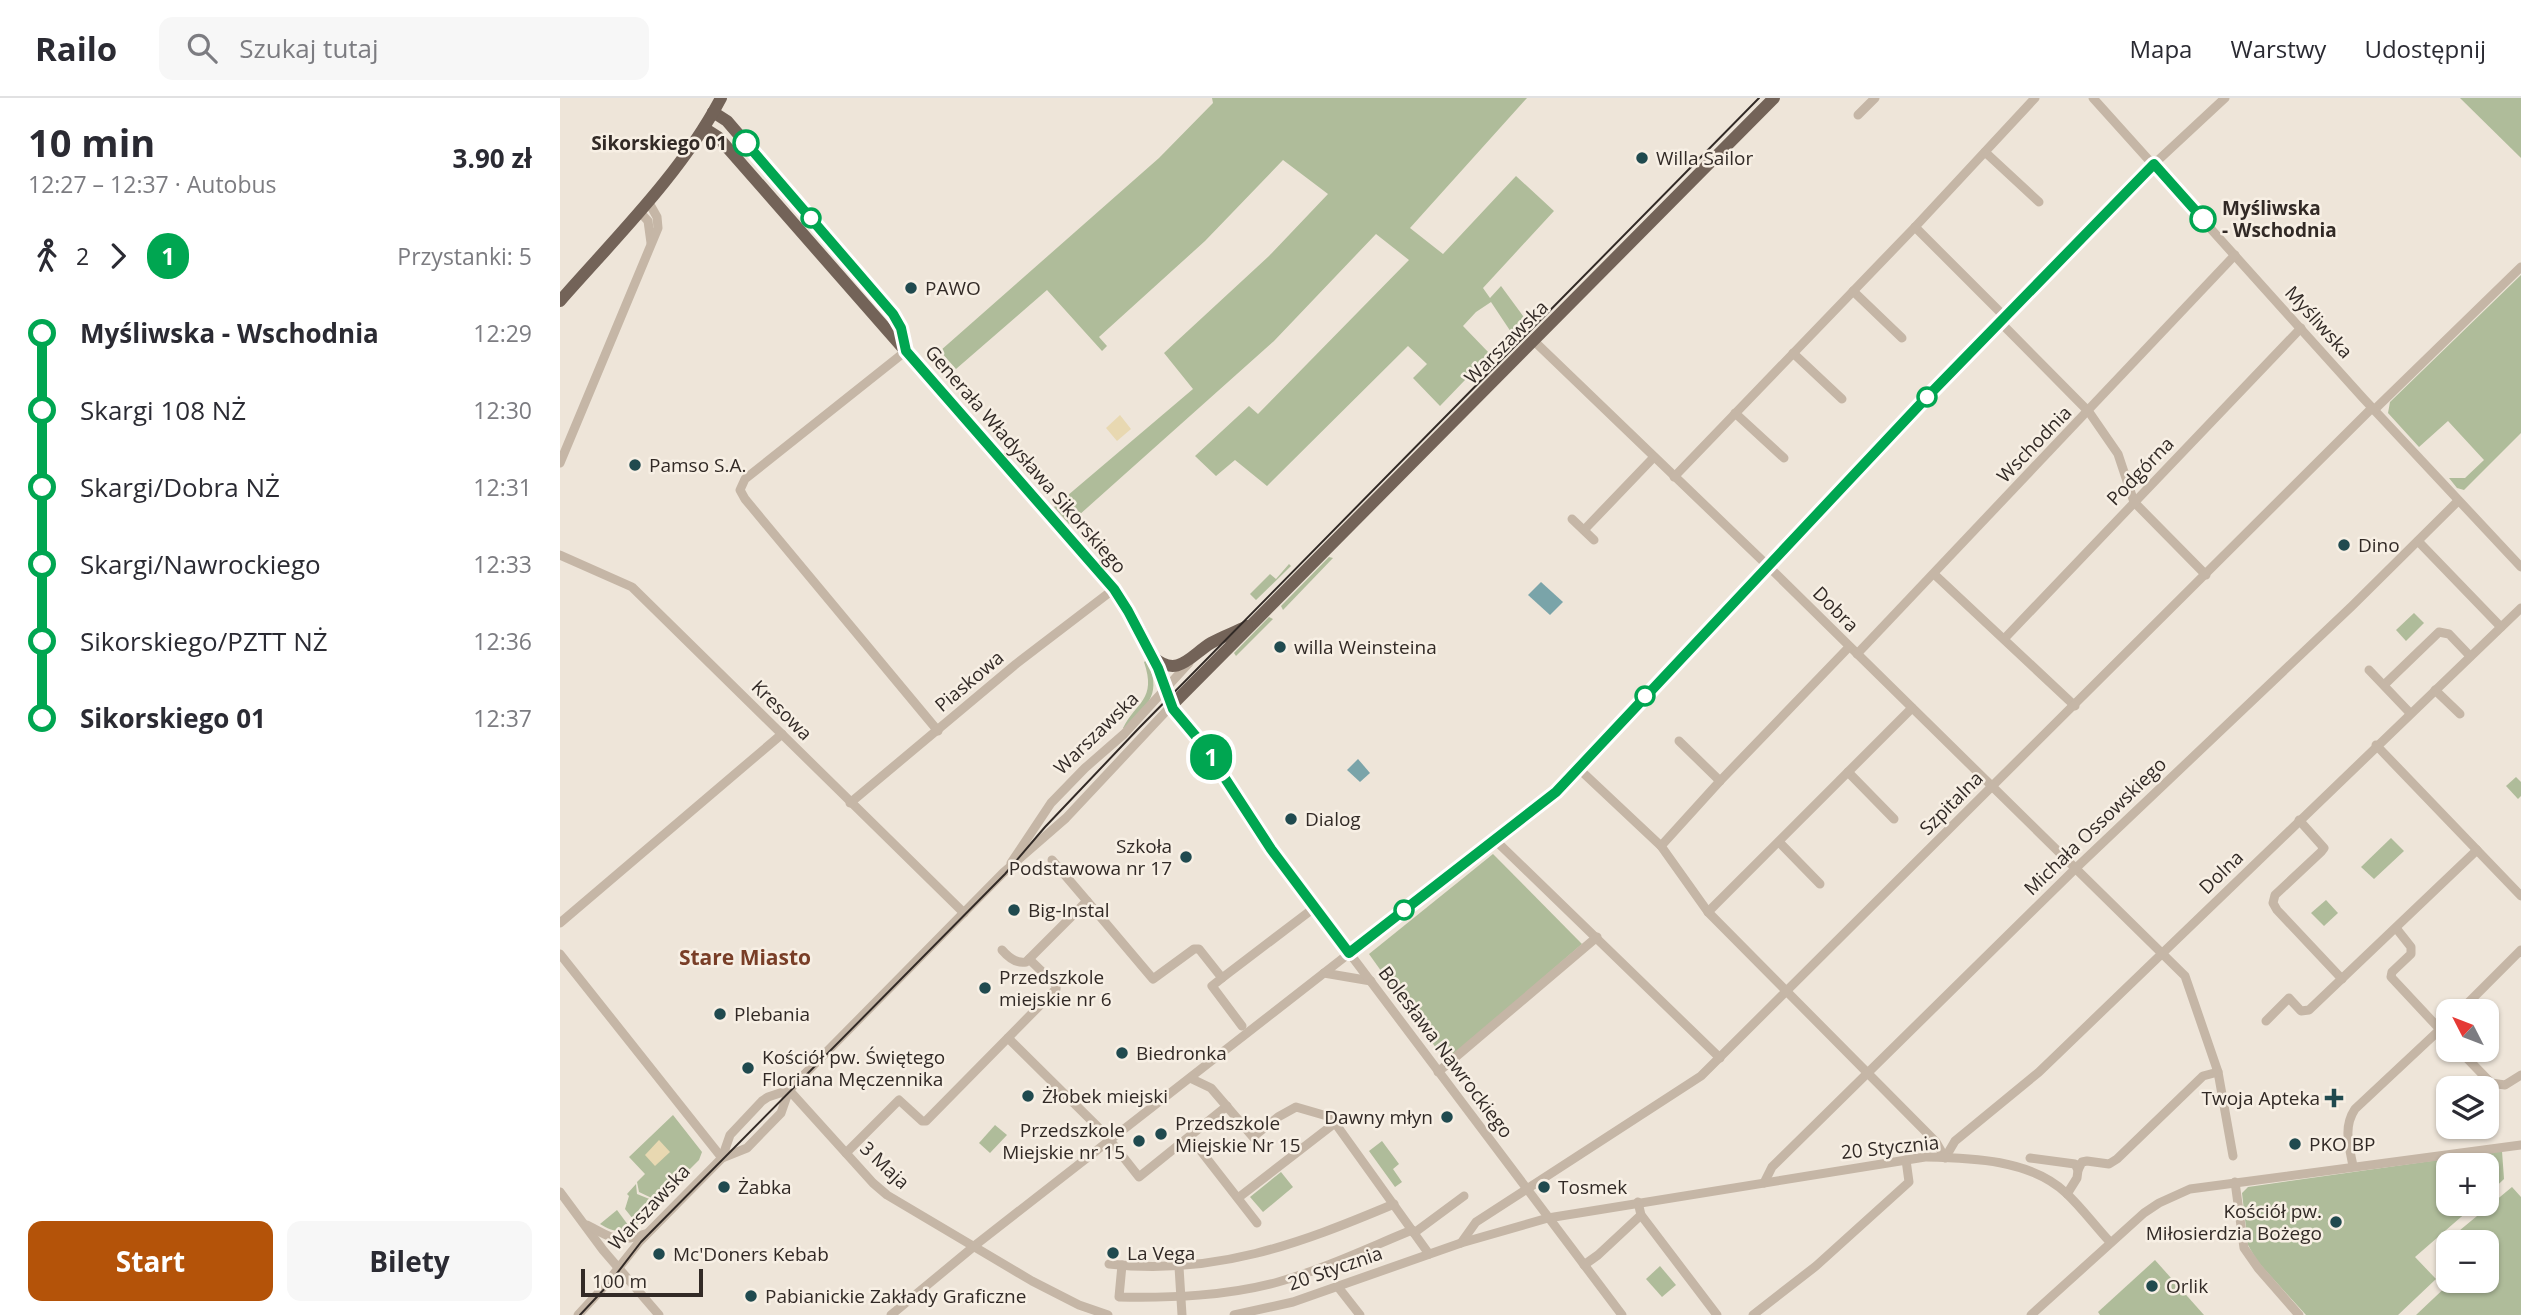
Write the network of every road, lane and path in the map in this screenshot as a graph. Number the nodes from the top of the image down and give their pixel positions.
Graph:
1 (721, 98) edge
2 (1774, 98) edge
3 (1875, 98) edge
4 (2035, 98) edge
5 (2093, 98) edge
6 (2225, 98) edge
7 (713, 112) junction
8 (1858, 115) dead end
9 (704, 128) junction
10 (1985, 152) junction
11 (2154, 164) junction
12 (2039, 202) dead end
13 (643, 206) junction
14 (1915, 227) junction
15 (2235, 255) junction
16 (2521, 267) edge
17 (1853, 291) junction
18 (560, 301) edge
19 (2003, 320) junction
20 (2301, 328) junction
21 (1902, 338) dead end
22 (1534, 341) junction
23 (906, 351) junction
24 (1793, 353) junction
25 (1842, 400) dead end
26 (2373, 409) junction
27 (2088, 412) junction
28 (1735, 413) junction
29 (1654, 457) junction
30 (1784, 458) dead end
31 (560, 463) edge
32 (1674, 477) junction
33 (2458, 501) junction
34 (2134, 502) junction
35 (1572, 519) dead end
36 (1584, 530) junction
37 (1594, 540) dead end
38 (2418, 541) junction
39 (560, 555) edge
40 (1768, 566) junction
41 (2521, 568) edge
42 (1934, 574) junction
43 (2206, 575) junction
44 (1114, 589) junction
45 (2521, 608) edge
46 (1265, 614) junction
47 (2501, 627) junction
48 (2004, 639) junction
49 (1849, 647) junction
50 (1151, 654) junction
51 (1857, 654) junction
52 (2470, 656) junction
53 (1193, 659) junction
54 (2369, 670) dead end
55 (2384, 685) junction
56 (1167, 688) junction
57 (2435, 690) junction
58 (1171, 706) junction
59 (2075, 706) junction
60 (1912, 708) junction
61 (2410, 713) junction
62 (2460, 714) dead end
63 (938, 730) junction
64 (782, 734) junction
65 (1679, 741) dead end
66 (2376, 745) junction
67 (1578, 768) junction
68 (1848, 772) junction
69 (1720, 781) junction
70 (1993, 787) junction
71 (850, 803) junction
72 (1894, 819) dead end
73 (2299, 820) junction
74 (1495, 840) junction
75 (1779, 842) junction
76 (1661, 846) junction
77 (2477, 850) junction
78 (1052, 860) dead end
79 (2076, 868) junction
80 (1003, 873) junction
81 (1820, 884) dead end
82 (2521, 896) edge
83 (1087, 901) junction
84 (1314, 908) junction
85 (1707, 912) junction
86 (964, 913) junction
87 (560, 923) edge
88 (2396, 928) junction
89 (1597, 937) junction
90 (1002, 950) dead end
91 (2521, 950) edge
92 (1349, 953) junction
93 (2163, 953) junction
94 (560, 954) edge
95 (1029, 959) junction
96 (1324, 974) junction
97 (1222, 978) junction
98 (2342, 979) junction
99 (1371, 981) junction
100 (1786, 992) junction
101 (2472, 999) edge
102 (2266, 1021) dead end
103 (1242, 1026) dead end
104 (2436, 1026) edge
105 (2436, 1034) edge
106 (1008, 1038) junction
107 (1720, 1058) junction
108 (2471, 1062) edge
109 (1438, 1072) junction
110 (2218, 1072) junction
111 (1867, 1074) junction
112 (2521, 1075) edge
113 (1190, 1078) junction
114 (789, 1090) junction
115 (1227, 1107) junction
116 (1335, 1123) junction
117 (1190, 1138) junction
118 (1111, 1140) junction
119 (2521, 1145) edge
120 (846, 1153) junction
121 (2233, 1156) dead end
122 (722, 1158) junction
123 (1945, 1158) junction
124 (2030, 1158) dead end
125 (1906, 1160) junction
126 (2353, 1166) junction
127 (2078, 1170) junction
128 (1763, 1182) junction
129 (2235, 1182) junction
130 (1528, 1189) junction
131 (560, 1192) edge
132 (2067, 1194) junction
133 (1464, 1196) dead end
134 (1238, 1198) junction
135 (1638, 1202) junction
136 (1394, 1204) junction
137 (1640, 1215) junction
138 (1548, 1218) junction
139 (582, 1222) junction
140 (1256, 1223) dead end
141 (1413, 1231) junction
142 (646, 1234) junction
143 (2110, 1242) junction
144 (1461, 1243) junction
145 (973, 1247) junction
146 (1429, 1254) junction
147 (1109, 1264) dead end
148 (1122, 1265) junction
149 (1584, 1265) junction
150 (1179, 1267) junction
151 (618, 1268) junction
152 (1338, 1287) junction
153 (1181, 1298) junction
154 (2291, 1305) junction
155 (578, 1315) edge
156 (659, 1315) edge
157 (891, 1315) edge
158 (1108, 1315) edge
159 (1182, 1315) edge
160 (1234, 1315) edge
161 (1360, 1315) edge
162 (1622, 1315) edge
163 (1717, 1315) edge
164 (1753, 1315) edge
165 (2031, 1315) edge
166 (2285, 1315) edge
167 (2299, 1315) edge

1 - 7 main road
2 - 22 main road, Warszawska
3 - 8 street
4 - 10 street
5 - 11 street, Myśliwska
6 - 11 street
7 - 9 main road
7 - 23 main road, Generała Władysława Sikorskiego
9 - 13 main road
9 - 23 main road, Generała Władysława Sikorskiego
10 - 12 street
10 - 14 street
11 - 15 street, Myśliwska
11 - 19 street
13 - 18 main road
13 - 31 street
14 - 17 street
14 - 19 street
15 - 20 street, Myśliwska
15 - 27 street, Wschodnia
16 - 26 street, Szpitalna
17 - 21 street
17 - 24 street
19 - 27 street
19 - 40 street
20 - 26 street, Myśliwska
20 - 34 street, Podgórna
22 - 29 street, Dobra
22 - 46 main road, Warszawska
23 - 44 main road, Generała Władysława Sikorskiego
23 - 63 street
24 - 25 street
24 - 28 street
26 - 33 street, Myśliwska
26 - 43 street, Szpitalna
27 - 34 street
27 - 42 street, Wschodnia
28 - 30 street
28 - 32 street
29 - 32 street, Dobra
29 - 36 street
32 - 40 street, Dobra
33 - 38 street, Michała Ossowskiego
33 - 41 street, Myśliwska
34 - 43 street
34 - 48 street, Podgórna
35 - 36 street
36 - 37 street
38 - 47 street
38 - 79 street, Michała Ossowskiego
39 - 64 street, Kresowa
40 - 49 street, Dobra
40 - 67 street
42 - 48 street
42 - 51 street, Wschodnia
43 - 59 street, Szpitalna
44 - 50 main road, Generała Władysława Sikorskiego
44 - 63 street, Piaskowa
45 - 47 street, Dolna
46 - 53 main road, Warszawska
46 - 58 main road, Warszawska
47 - 52 street, Dolna
48 - 59 street
49 - 51 street, Dobra
49 - 69 street
50 - 53 main road
50 - 56 main road, Generała Władysława Sikorskiego
51 - 60 street, Dobra
52 - 55 street
52 - 57 street, Dolna
53 - 56 street, Warszawska
54 - 55 street
55 - 61 street
56 - 58 main road, Generała Władysława Sikorskiego
56 - 80 street, Warszawska
57 - 61 street, Dolna
57 - 62 street
58 - 80 street, Warszawska
58 - 84 street, Bolesława Nawrockiego
59 - 70 street, Szpitalna
60 - 68 street
60 - 70 street, Dobra
61 - 66 street, Dolna
63 - 71 street, Piaskowa
64 - 71 street, Kresowa
64 - 87 street
65 - 69 street
66 - 73 street, Dolna
66 - 77 street
67 - 74 street
67 - 76 street
68 - 72 street
68 - 75 street
69 - 76 street
70 - 79 street, Dobra
70 - 100 street, Szpitalna
71 - 86 street, Kresowa
73 - 93 street, Dolna
73 - 98 street
74 - 89 street
74 - 92 street
75 - 81 street
75 - 85 street
76 - 85 street
77 - 82 street
77 - 88 street
78 - 83 street
79 - 93 street, Dobra
79 - 111 street, Michała Ossowskiego
80 - 86 street, Warszawska
83 - 95 street
83 - 97 street
84 - 92 street, Bolesława Nawrockiego
84 - 97 street
85 - 100 street
86 - 114 street, Warszawska
88 - 98 street
88 - 104 street
89 - 107 street
89 - 109 street
90 - 95 street
91 - 101 street
92 - 96 street
92 - 99 street, Bolesława Nawrockiego
93 - 110 street, Dobra
93 - 123 street, Dolna
94 - 122 street
95 - 106 street
96 - 99 street
96 - 113 street
97 - 103 street
98 - 102 street
99 - 109 street, Bolesława Nawrockiego
100 - 107 street, Szpitalna
100 - 111 street
105 - 126 street
106 - 118 street
106 - 120 street
107 - 130 street, Szpitalna
108 - 112 street
109 - 130 street, Bolesława Nawrockiego
110 - 121 street, Dobra
110 - 127 street
111 - 123 street
111 - 128 street, Michała Ossowskiego
113 - 115 street
113 - 118 street
114 - 120 street, 3 Maja
114 - 122 street, Warszawska
114 - 122 street, Warszawska
115 - 116 street
115 - 117 street
116 - 134 street
116 - 136 street
117 - 118 street
117 - 134 street
118 - 145 street
119 - 126 street
120 - 145 street, 3 Maja
122 - 142 street, Warszawska
123 - 125 street, 20 Stycznia
123 - 132 street, 20 Stycznia
124 - 127 street
125 - 128 street, 20 Stycznia
125 - 164 street
126 - 129 street
127 - 132 street
128 - 135 street, 20 Stycznia
129 - 143 street
129 - 154 street
130 - 138 street, Bolesława Nawrockiego
130 - 144 street, Szpitalna
131 - 139 street
132 - 143 street, 20 Stycznia
133 - 141 street
134 - 140 street
135 - 137 street
135 - 138 street, 20 Stycznia
136 - 141 street
136 - 150 street
137 - 149 street
137 - 163 street
138 - 144 street, 20 Stycznia
138 - 149 street, Bolesława Nawrockiego
139 - 142 street
139 - 151 street
141 - 146 street
141 - 153 street
142 - 151 street, Warszawska
143 - 165 street
144 - 146 street, 20 Stycznia
145 - 157 street
145 - 158 street
146 - 152 street, 20 Stycznia
147 - 148 street
148 - 150 street
148 - 153 street
149 - 162 street, Bolesława Nawrockiego
150 - 153 street
151 - 155 street, Warszawska
151 - 156 street
152 - 160 street, 20 Stycznia
152 - 161 street
153 - 159 street
154 - 166 street
154 - 167 street

